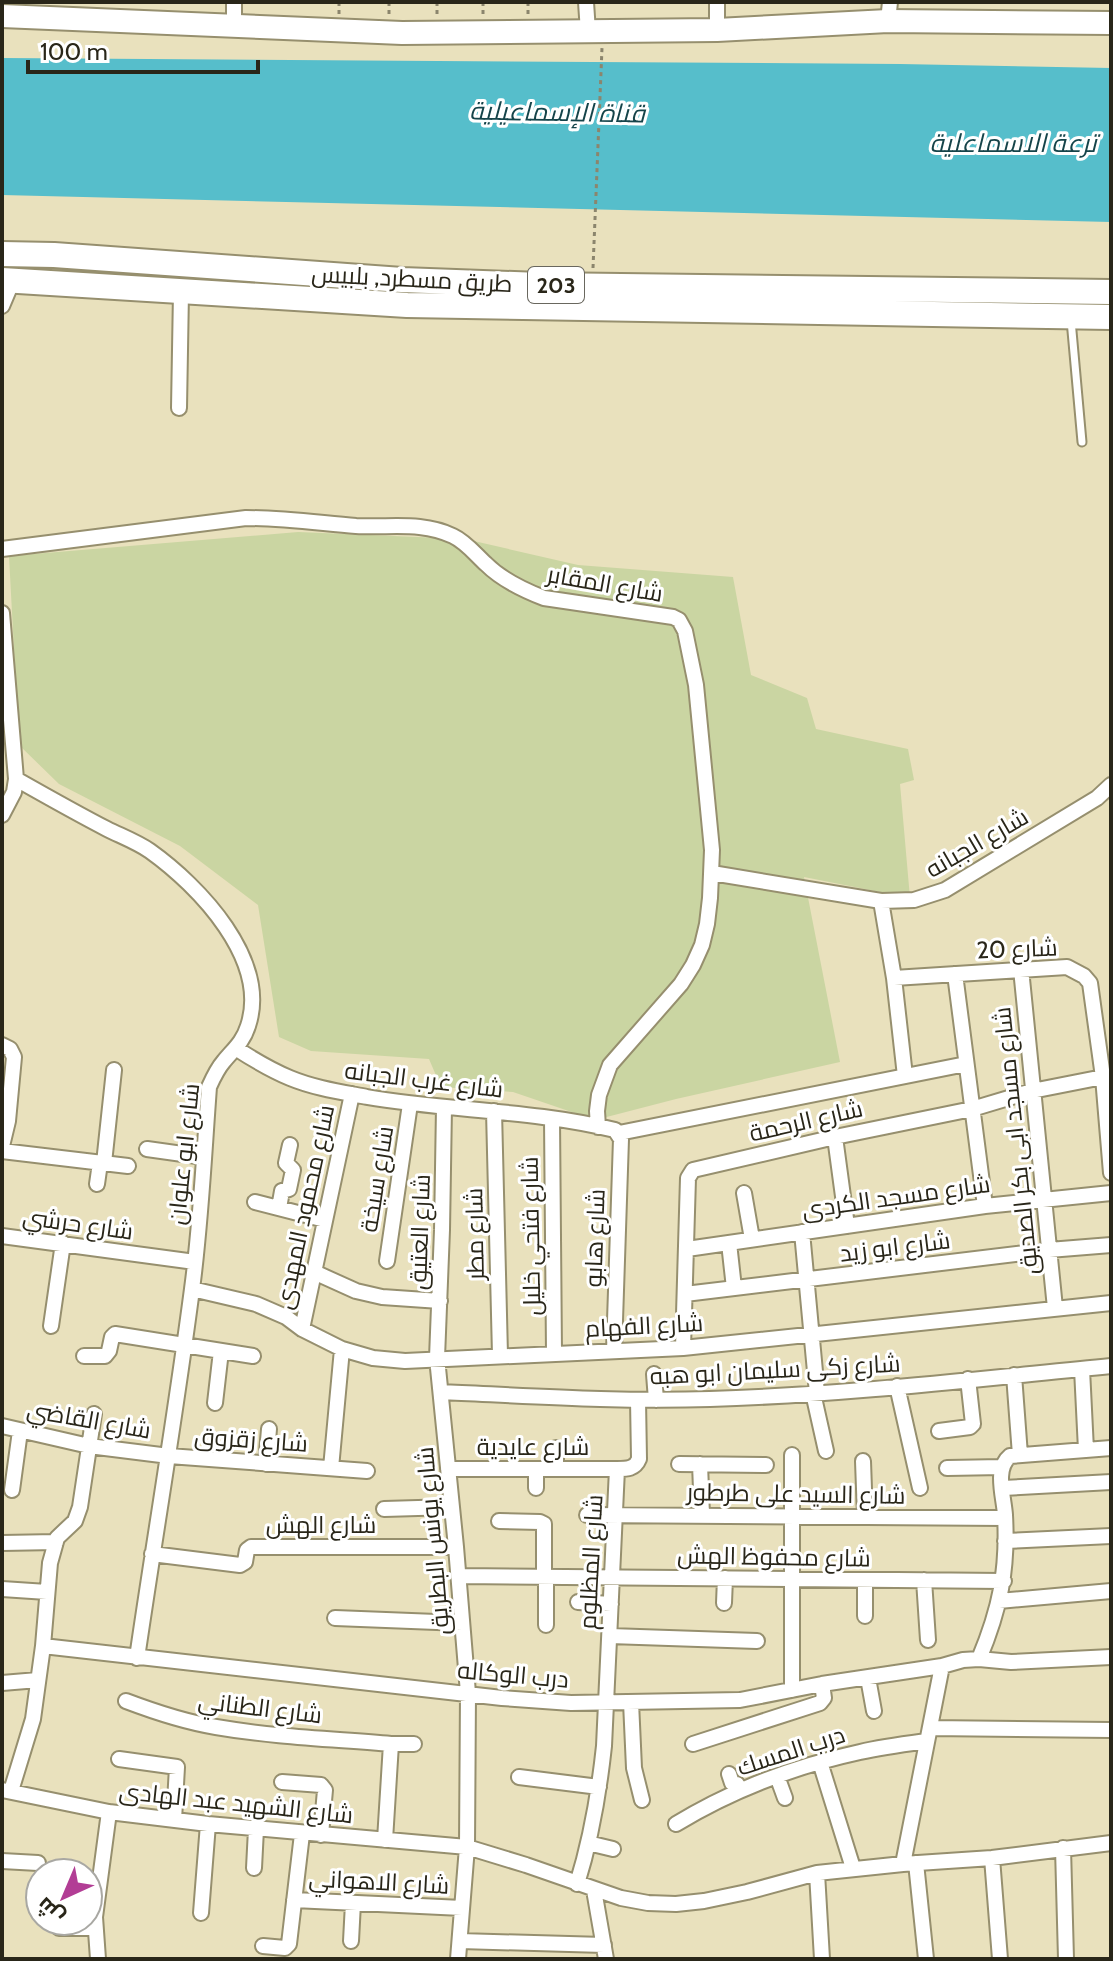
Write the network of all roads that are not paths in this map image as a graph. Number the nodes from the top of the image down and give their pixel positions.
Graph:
1 (234, 2) edge
2 (586, 2) edge
3 (717, 2) edge
4 (44, 10) edge
5 (889, 12) edge
6 (2, 16) edge
7 (1111, 23) edge
8 (234, 26) junction
9 (717, 30) junction
10 (595, 32) junction
11 (2, 254) edge
12 (54, 255) junction
13 (7, 280) edge
14 (53, 284) junction
15 (181, 292) junction
16 (1111, 292) edge
17 (2, 306) edge
18 (1070, 317) junction
19 (1111, 317) edge
20 (179, 408) dead end
21 (1082, 442) dead end
22 (2, 549) edge
23 (2, 613) edge
24 (16, 779) junction
25 (1111, 785) edge
26 (2, 815) edge
27 (712, 873) junction
28 (881, 901) junction
29 (1021, 969) junction
30 (955, 974) junction
31 (894, 978) junction
32 (2, 1045) edge
33 (237, 1049) junction
34 (966, 1064) junction
35 (114, 1070) dead end
36 (905, 1076) junction
37 (1103, 1077) junction
38 (1032, 1091) junction
39 (352, 1094) junction
40 (410, 1104) junction
41 (444, 1107) junction
42 (972, 1109) junction
43 (494, 1111) junction
44 (552, 1119) junction
45 (5, 1121) edge
46 (598, 1127) junction
47 (617, 1131) junction
48 (835, 1137) junction
49 (290, 1145) dead end
50 (2, 1149) edge
51 (147, 1149) dead end
52 (204, 1157) junction
53 (102, 1163) junction
54 (128, 1166) dead end
55 (1111, 1173) edge
56 (97, 1184) dead end
57 (744, 1193) dead end
58 (1111, 1193) edge
59 (1044, 1199) junction
60 (255, 1202) dead end
61 (985, 1206) junction
62 (279, 1208) junction
63 (325, 1220) junction
64 (847, 1226) junction
65 (802, 1232) junction
66 (2, 1236) edge
67 (752, 1239) junction
68 (63, 1243) junction
69 (729, 1243) junction
70 (1111, 1245) edge
71 (687, 1249) junction
72 (1049, 1250) junction
73 (387, 1261) dead end
74 (195, 1262) junction
75 (314, 1272) junction
76 (806, 1280) junction
77 (734, 1288) junction
78 (192, 1289) junction
79 (685, 1294) junction
80 (440, 1301) junction
81 (1111, 1303) edge
82 (1055, 1308) junction
83 (51, 1326) dead end
84 (302, 1329) junction
85 (811, 1335) junction
86 (184, 1345) junction
87 (683, 1348) junction
88 (342, 1349) junction
89 (221, 1351) junction
90 (614, 1351) junction
91 (554, 1353) junction
92 (500, 1355) junction
93 (84, 1356) dead end
94 (253, 1356) dead end
95 (437, 1358) junction
96 (1111, 1366) edge
97 (1082, 1369) junction
98 (654, 1374) dead end
99 (1014, 1375) junction
100 (968, 1379) junction
101 (897, 1386) junction
102 (441, 1392) junction
103 (815, 1393) junction
104 (638, 1400) junction
105 (656, 1400) junction
106 (215, 1403) dead end
107 (94, 1414) dead end
108 (2, 1426) edge
109 (269, 1429) dead end
110 (20, 1431) junction
111 (939, 1431) dead end
112 (89, 1446) junction
113 (556, 1448) dead end
114 (1111, 1448) edge
115 (1086, 1450) junction
116 (826, 1451) dead end
117 (792, 1455) dead end
118 (1020, 1455) junction
119 (169, 1456) junction
120 (863, 1461) dead end
121 (266, 1464) junction
122 (679, 1464) dead end
123 (700, 1464) junction
124 (766, 1465) dead end
125 (1002, 1467) junction
126 (331, 1468) junction
127 (947, 1468) dead end
128 (448, 1469) junction
129 (536, 1469) junction
130 (556, 1469) junction
131 (617, 1469) junction
132 (367, 1471) dead end
133 (1111, 1482) edge
134 (536, 1488) dead end
135 (920, 1488) dead end
136 (1003, 1488) junction
137 (12, 1490) dead end
138 (452, 1507) junction
139 (384, 1509) dead end
140 (615, 1514) junction
141 (587, 1515) dead end
142 (702, 1515) junction
143 (791, 1516) junction
144 (865, 1517) junction
145 (1005, 1518) junction
146 (499, 1521) dead end
147 (1111, 1536) edge
148 (1005, 1541) junction
149 (56, 1542) junction
150 (2, 1543) edge
151 (456, 1547) junction
152 (152, 1554) junction
153 (459, 1576) junction
154 (545, 1576) junction
155 (612, 1577) junction
156 (725, 1578) junction
157 (792, 1579) junction
158 (865, 1580) junction
159 (924, 1580) junction
160 (1004, 1581) junction
161 (2, 1589) edge
162 (1111, 1591) edge
163 (47, 1592) junction
164 (999, 1601) junction
165 (578, 1602) dead end
166 (724, 1603) dead end
167 (611, 1604) junction
168 (865, 1616) dead end
169 (335, 1618) dead end
170 (462, 1623) junction
171 (546, 1625) dead end
172 (610, 1636) junction
173 (928, 1640) dead end
174 (757, 1641) dead end
175 (43, 1646) junction
176 (1111, 1657) edge
177 (137, 1658) junction
178 (979, 1659) junction
179 (942, 1666) junction
180 (868, 1678) junction
181 (38, 1680) junction
182 (2, 1683) edge
183 (822, 1684) junction
184 (792, 1690) junction
185 (468, 1693) junction
186 (126, 1701) dead end
187 (605, 1702) junction
188 (631, 1702) junction
189 (874, 1711) dead end
190 (1111, 1730) edge
191 (928, 1734) junction
192 (391, 1744) junction
193 (414, 1744) dead end
194 (693, 1744) dead end
195 (119, 1759) dead end
196 (820, 1762) junction
197 (729, 1774) dead end
198 (777, 1776) junction
199 (519, 1777) dead end
200 (282, 1782) dead end
201 (599, 1787) junction
202 (7, 1790) edge
203 (739, 1791) junction
204 (785, 1798) dead end
205 (642, 1800) dead end
206 (109, 1812) junction
207 (174, 1820) junction
208 (208, 1824) junction
209 (676, 1824) dead end
210 (256, 1829) junction
211 (302, 1834) junction
212 (321, 1835) junction
213 (385, 1840) junction
214 (588, 1843) junction
215 (1111, 1843) edge
216 (467, 1847) junction
217 (1063, 1848) junction
218 (613, 1849) dead end
219 (103, 1857) edge
220 (992, 1858) junction
221 (2, 1861) edge
222 (24, 1862) edge
223 (910, 1864) junction
224 (254, 1868) dead end
225 (853, 1868) junction
226 (817, 1873) junction
227 (577, 1884) junction
228 (594, 1890) junction
229 (294, 1900) junction
230 (353, 1903) junction
231 (462, 1908) junction
232 (201, 1913) dead end
233 (96, 1937) edge
234 (351, 1941) dead end
235 (460, 1941) junction
236 (259, 1952) edge
237 (605, 1952) edge
238 (98, 1959) edge
239 (458, 1959) edge
240 (822, 1959) edge
241 (926, 1959) edge
242 (1000, 1959) edge
243 (1066, 1959) edge

1 - 8 street
2 - 10 street
3 - 9 street
4 - 6 main road
4 - 8 main road
5 - 7 main road
5 - 9 main road
8 - 10 main road
9 - 10 main road
11 - 12 main road, طريق مسطرد, بلبيس / 203
12 - 14 main road
12 - 16 main road, طريق مسطرد, بلبيس / 203
13 - 14 main road, طريق مسطرد, بلبيس / 203
13 - 17 street
14 - 15 main road, طريق مسطرد, بلبيس / 203
15 - 18 main road, طريق مسطرد, بلبيس / 203
15 - 20 street
18 - 19 main road, طريق مسطرد, بلبيس / 203
18 - 21 lane
22 - 27 street, شارع المقابر
23 - 24 street
24 - 26 street
24 - 33 street, شارع ابو علوان
25 - 28 street, شارع الجبانه
27 - 28 street, شارع الجبانه
27 - 46 street, شارع المقابر
28 - 31 street
29 - 30 street, شارع 20
29 - 37 street, شارع 20
29 - 38 street, شارع مسجد ابى بكر الصديق
30 - 31 street, شارع 20
30 - 34 street
31 - 36 street
32 - 45 street
33 - 39 street, شارع غرب الجبانه
33 - 52 street, شارع ابو علوان
34 - 36 street, شارع غرب الجبانه
34 - 42 street
35 - 53 street
36 - 47 street, شارع غرب الجبانه
37 - 38 street, شارع الرحمة
37 - 55 street, شارع 20
38 - 42 street, شارع الرحمة
38 - 59 street, شارع مسجد ابى بكر الصديق
39 - 40 street, شارع غرب الجبانه
39 - 63 street, شارع محمود المهدى
40 - 41 street, شارع غرب الجبانه
40 - 73 street, شارع سيخة
41 - 43 street, شارع غرب الجبانه
41 - 80 street, شارع العتيق
42 - 48 street, شارع الرحمة
42 - 61 street
43 - 44 street, شارع غرب الجبانه
43 - 92 street, شارع مطر
44 - 46 street, شارع غرب الجبانه
44 - 91 street, شارع فتحي خليل
45 - 50 street
46 - 47 street, شارع غرب الجبانه
47 - 90 street, شارع هابو
48 - 64 street
48 - 71 street, شارع الرحمة
49 - 62 street
50 - 53 street
51 - 52 street
52 - 74 street, شارع ابو علوان
53 - 54 street
53 - 56 street
57 - 67 street
58 - 59 street, شارع مسجد الكردى
59 - 61 street, شارع مسجد الكردى
59 - 72 street, شارع مسجد ابى بكر الصديق
60 - 62 street
61 - 64 street, شارع مسجد الكردى
62 - 63 street
63 - 75 street, شارع محمود المهدى
64 - 65 street, شارع مسجد الكردى
65 - 67 street, شارع مسجد الكردى
65 - 76 street
66 - 68 street, شارع حرشي
67 - 69 street, شارع مسجد الكردى
68 - 74 street, شارع حرشي
68 - 83 street
69 - 71 street, شارع مسجد الكردى
69 - 77 street
70 - 72 street, شارع ابو زيد
71 - 79 street, شارع الرحمة
72 - 76 street, شارع ابو زيد
72 - 82 street, شارع مسجد ابى بكر الصديق
74 - 78 street, شارع ابو علوان
75 - 80 street
75 - 84 street, شارع محمود المهدى
76 - 77 street, شارع ابو زيد
76 - 85 street
77 - 79 street, شارع ابو زيد
78 - 84 street, شارع الفهام
78 - 86 street, شارع ابو علوان
79 - 87 street, شارع الرحمة
80 - 95 street, شارع العتيق
81 - 82 street, شارع الفهام
82 - 85 street, شارع الفهام
84 - 88 street, شارع الفهام
85 - 87 street, شارع الفهام
85 - 103 street
86 - 89 street
86 - 93 street
86 - 119 street, شارع ابو علوان
87 - 90 street, شارع الفهام
88 - 95 street, شارع الفهام
88 - 126 street, شارع زقزوق
89 - 94 street
89 - 106 street
90 - 91 street, شارع الفهام
91 - 92 street, شارع الفهام
92 - 95 street, شارع الفهام
95 - 102 street, شارع يونس البطريق
96 - 97 street, شارع زكى سليمان ابو هبه
97 - 99 street, شارع زكى سليمان ابو هبه
97 - 115 street
98 - 105 street
99 - 100 street, شارع زكى سليمان ابو هبه
99 - 118 street
100 - 101 street, شارع زكى سليمان ابو هبه
100 - 111 street
101 - 103 street, شارع زكى سليمان ابو هبه
101 - 135 street
102 - 104 street, شارع زكى سليمان ابو هبه
102 - 128 street, شارع يونس البطريق
103 - 105 street, شارع زكى سليمان ابو هبه
103 - 116 street
104 - 105 street, شارع زكى سليمان ابو هبه
104 - 131 street, شارع المظلوم
107 - 112 street
108 - 110 street, شارع القاضي
109 - 121 street
110 - 112 street, شارع القاضي
110 - 137 street
112 - 119 street, شارع القاضي
112 - 149 street
113 - 130 street
114 - 115 street
115 - 118 street
117 - 143 street
118 - 125 street
119 - 121 street, شارع زقزوق
119 - 152 street, شارع ابو علوان
120 - 144 street
121 - 126 street, شارع زقزوق
122 - 123 street
123 - 124 street
123 - 142 street
125 - 127 street
125 - 136 street
126 - 132 street, شارع زقزوق
128 - 129 street, شارع عايدية
128 - 138 street, شارع يونس البطريق
129 - 130 street, شارع عايدية
129 - 134 street
130 - 131 street, شارع عايدية
131 - 140 street, شارع المظلوم
133 - 136 street
136 - 145 street
138 - 139 street
138 - 151 street, شارع يونس البطريق
140 - 141 street, شارع السيد على طرطور
140 - 142 street, شارع السيد على طرطور
140 - 155 street, شارع المظلوم
142 - 143 street, شارع السيد على طرطور
143 - 144 street, شارع السيد على طرطور
143 - 157 street
144 - 145 street, شارع السيد على طرطور
145 - 148 street
146 - 154 street
147 - 148 street
148 - 160 street
149 - 150 street
149 - 163 street
151 - 152 street, شارع الهش
151 - 153 street, شارع يونس البطريق
152 - 177 street, شارع ابو علوان
153 - 154 street, شارع محفوظ الهش
153 - 170 street, شارع يونس البطريق
154 - 155 street, شارع محفوظ الهش
154 - 171 street
155 - 156 street, شارع محفوظ الهش
155 - 167 street, شارع المظلوم
156 - 157 street, شارع محفوظ الهش
156 - 166 street
157 - 158 street, شارع محفوظ الهش
157 - 184 street
158 - 159 street, شارع محفوظ الهش
158 - 168 street
159 - 160 street, شارع محفوظ الهش
159 - 173 street
160 - 164 street
161 - 163 street
162 - 164 street
163 - 175 street
164 - 178 street
165 - 167 street
167 - 172 street, شارع المظلوم
169 - 170 street
170 - 185 street, شارع يونس البطريق
172 - 174 street
172 - 187 street, شارع المظلوم
175 - 177 street, درب الوكاله
175 - 181 street
176 - 178 street, درب الوكاله
177 - 185 street, درب الوكاله
178 - 179 street, درب الوكاله
179 - 180 street, درب الوكاله
179 - 191 street
180 - 183 street, درب الوكاله
180 - 189 street
181 - 182 street
181 - 202 street
183 - 184 street, درب الوكاله
183 - 194 street
184 - 188 street, درب الوكاله
185 - 187 street, درب الوكاله
185 - 216 street, شارع يونس البطريق
186 - 192 street, شارع الطناني
187 - 188 street, درب الوكاله
187 - 201 street, شارع المظلوم
188 - 205 street
190 - 191 street, درب المسك
191 - 196 street, درب المسك
191 - 223 street
192 - 193 street, شارع الطناني
192 - 213 street
195 - 207 street
196 - 198 street, درب المسك
196 - 225 street
197 - 203 street
198 - 203 street, درب المسك
198 - 204 street
199 - 201 street
200 - 212 street
201 - 214 street, شارع المظلوم
202 - 206 street, شارع الشهيد عبد الهادى
203 - 209 street, درب المسك
206 - 207 street, شارع الشهيد عبد الهادى
206 - 219 street
207 - 208 street, شارع الشهيد عبد الهادى
208 - 210 street, شارع الشهيد عبد الهادى
208 - 232 street
210 - 211 street, شارع الشهيد عبد الهادى
210 - 224 street
211 - 212 street, شارع الشهيد عبد الهادى
211 - 229 street
212 - 213 street, شارع الشهيد عبد الهادى
213 - 216 street, شارع الشهيد عبد الهادى
214 - 218 street
214 - 227 street, شارع المظلوم
215 - 217 street, شارع الشهيد عبد الهادى
216 - 227 street, شارع الشهيد عبد الهادى
216 - 231 street, شارع يونس البطريق
217 - 220 street, شارع الشهيد عبد الهادى
217 - 243 street
220 - 223 street, شارع الشهيد عبد الهادى
220 - 242 street
221 - 222 street
223 - 225 street, شارع الشهيد عبد الهادى
223 - 241 street
225 - 226 street, شارع الشهيد عبد الهادى
226 - 228 street, شارع الشهيد عبد الهادى
226 - 240 street
227 - 228 street, شارع الشهيد عبد الهادى
228 - 237 street
229 - 230 street, شارع الاهواني
229 - 236 street
230 - 231 street, شارع الاهواني
230 - 234 street
231 - 235 street, شارع يونس البطريق
233 - 238 street
235 - 237 street
235 - 239 street, شارع يونس البطريق

